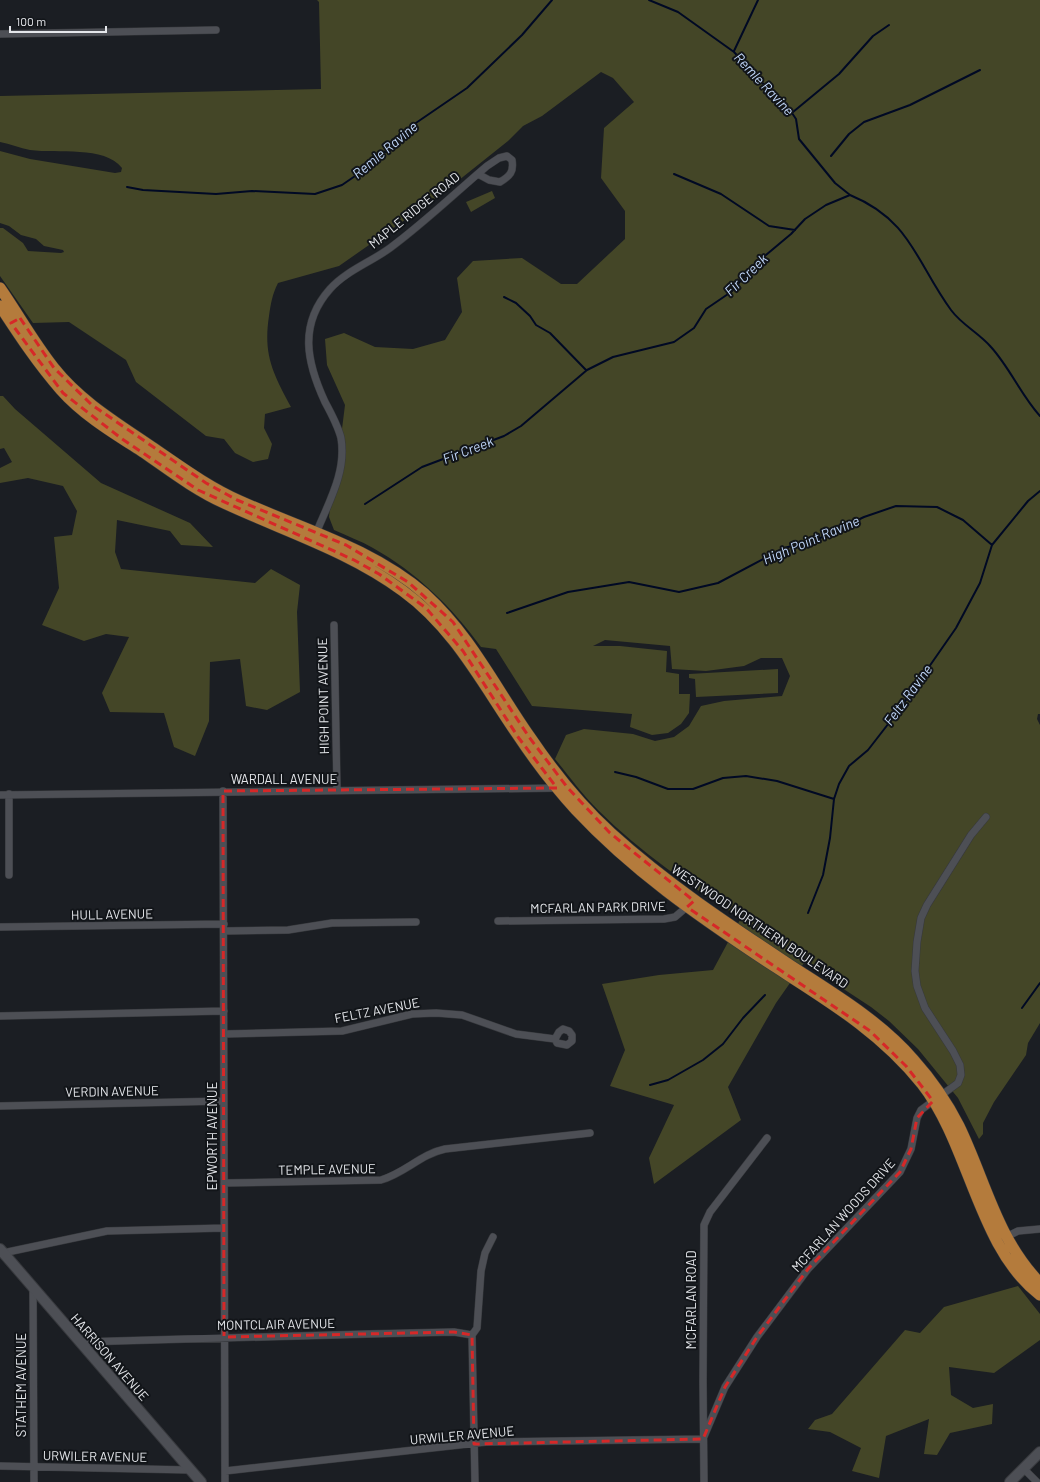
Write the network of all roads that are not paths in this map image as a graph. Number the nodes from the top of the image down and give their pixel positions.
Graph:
1 (216, 30) dead end
2 (0, 34) edge
3 (478, 174) junction
4 (0, 288) edge
5 (0, 306) edge
6 (16, 321) junction
7 (314, 538) junction
8 (334, 626) dead end
9 (562, 788) junction
10 (337, 790) junction
11 (223, 791) junction
12 (9, 794) junction
13 (0, 795) edge
14 (986, 817) dead end
15 (9, 876) dead end
16 (690, 904) junction
17 (498, 921) dead end
18 (416, 922) dead end
19 (0, 927) edge
20 (224, 928) junction
21 (224, 1012) junction
22 (0, 1016) edge
23 (224, 1034) junction
24 (555, 1039) dead end
25 (937, 1099) junction
26 (224, 1101) junction
27 (0, 1106) edge
28 (590, 1133) dead end
29 (768, 1138) dead end
30 (224, 1183) junction
31 (224, 1228) junction
32 (1040, 1228) edge
33 (494, 1237) dead end
34 (1002, 1239) junction
35 (1, 1251) edge
36 (1040, 1283) edge
37 (33, 1287) junction
38 (1040, 1295) edge
39 (472, 1335) junction
40 (224, 1337) junction
41 (81, 1342) junction
42 (703, 1439) junction
43 (474, 1444) junction
44 (1040, 1452) edge
45 (0, 1466) edge
46 (33, 1467) junction
47 (1023, 1468) junction
48 (190, 1470) junction
49 (225, 1471) junction
50 (34, 1482) edge
51 (200, 1482) edge
52 (225, 1482) edge
53 (475, 1482) edge
54 (704, 1482) edge
55 (1010, 1482) edge
56 (1037, 1482) edge

1 - 2 street
3 - 3 street, MAPLE RIDGE ROAD
3 - 7 street, MAPLE RIDGE ROAD
4 - 6 main road, WESTWOOD NORTHERN BOULEVARD
5 - 6 main road, WESTWOOD NORTHERN BOULEVARD
6 - 7 main road, WESTWOOD NORTHERN BOULEVARD
7 - 9 main road, WESTWOOD NORTHERN BOULEVARD
8 - 10 street, HIGH POINT AVENUE
9 - 10 street, WARDALL AVENUE
9 - 16 main road, WESTWOOD NORTHERN BOULEVARD
10 - 11 street, WARDALL AVENUE
11 - 12 street, WARDALL AVENUE
11 - 20 street, EPWORTH AVENUE
12 - 13 street, WARDALL AVENUE
12 - 15 street
14 - 25 street, MCFARLAN WOODS DRIVE
16 - 17 street, MCFARLAN PARK DRIVE
16 - 25 main road, WESTWOOD NORTHERN BOULEVARD
18 - 20 street, HULL AVENUE
19 - 20 street, HULL AVENUE
20 - 21 street, EPWORTH AVENUE
21 - 22 street
21 - 23 street, EPWORTH AVENUE
23 - 24 street, FELTZ AVENUE
23 - 26 street, EPWORTH AVENUE
25 - 34 main road, WESTWOOD NORTHERN BOULEVARD
25 - 42 street, MCFARLAN WOODS DRIVE
26 - 27 street, VERDIN AVENUE
26 - 30 street, EPWORTH AVENUE
28 - 30 street, TEMPLE AVENUE
29 - 42 street, MCFARLAN ROAD
30 - 31 street, EPWORTH AVENUE
31 - 35 street
31 - 40 street, EPWORTH AVENUE
32 - 34 street
33 - 39 street
34 - 36 main road, WESTWOOD NORTHERN BOULEVARD
34 - 38 main road, WESTWOOD NORTHERN BOULEVARD
35 - 37 main road, HARRISON AVENUE
37 - 41 main road, HARRISON AVENUE
37 - 46 street, STATHEM AVENUE
39 - 40 street, MONTCLAIR AVENUE
39 - 43 street
40 - 41 street, MONTCLAIR AVENUE
40 - 49 street, EPWORTH AVENUE
41 - 48 main road, HARRISON AVENUE
42 - 43 street, URWILER AVENUE
42 - 54 street, MCFARLAN ROAD
43 - 49 street, URWILER AVENUE
43 - 53 street
44 - 47 main road
45 - 46 street, URWILER AVENUE
46 - 48 street, URWILER AVENUE
46 - 50 street, STATHEM AVENUE
47 - 55 main road
47 - 56 street
48 - 51 main road, HARRISON AVENUE
49 - 52 street, EPWORTH AVENUE

